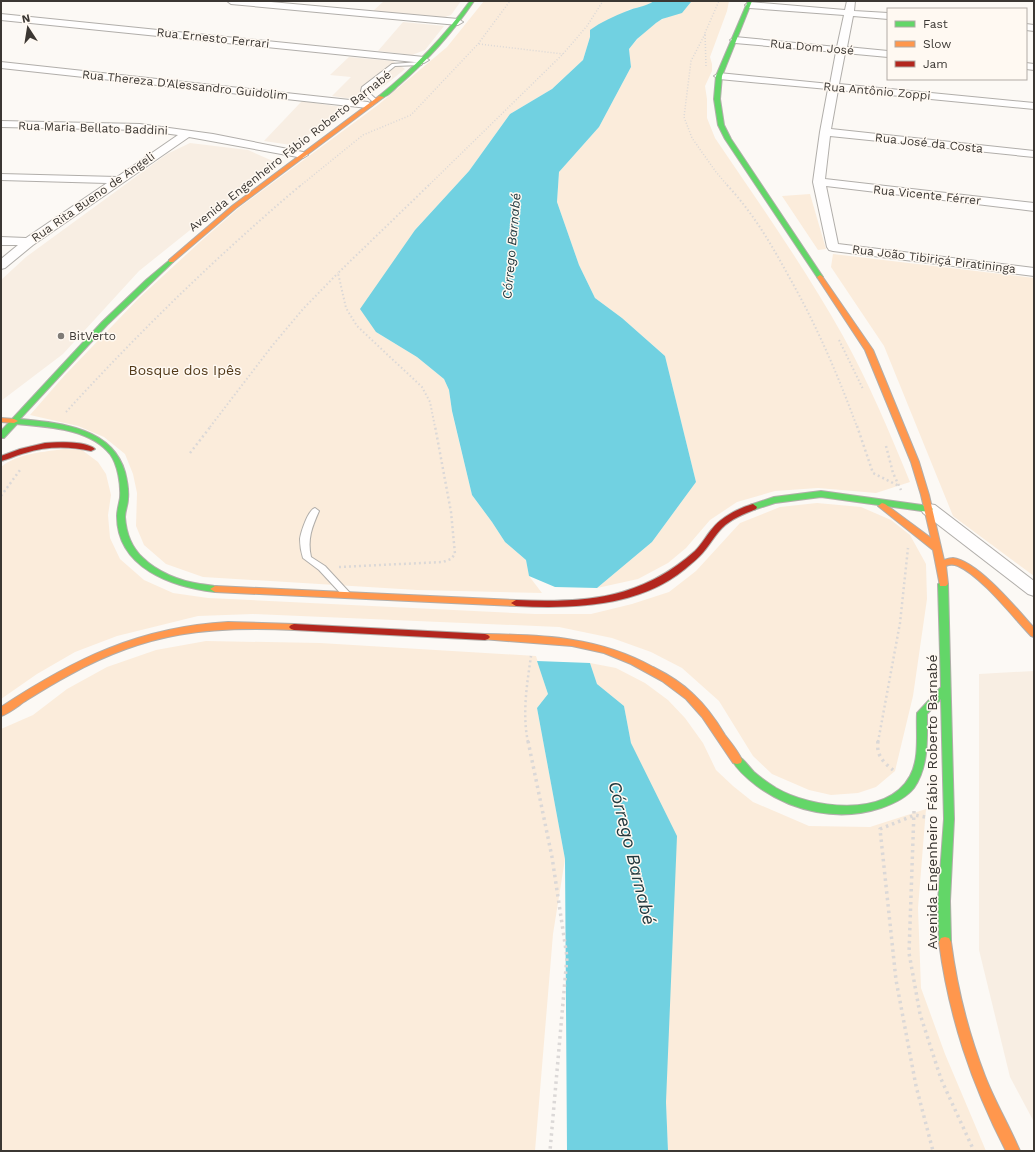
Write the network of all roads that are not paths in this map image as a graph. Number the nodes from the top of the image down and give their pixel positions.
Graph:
1 (231, 1) edge
2 (479, 1) edge
3 (851, 1) edge
4 (747, 2) edge
5 (471, 3) edge
6 (849, 12) junction
7 (887, 16) edge
8 (1, 17) edge
9 (458, 22) junction
10 (735, 40) junction
11 (841, 50) junction
12 (887, 54) edge
13 (713, 61) dead end
14 (422, 62) junction
15 (1, 65) edge
16 (719, 76) junction
17 (833, 87) junction
18 (371, 103) junction
19 (1034, 106) edge
20 (1, 124) edge
21 (825, 132) junction
22 (188, 133) junction
23 (1034, 154) edge
24 (303, 155) junction
25 (1, 177) edge
26 (116, 180) junction
27 (819, 182) junction
28 (1034, 207) edge
29 (1, 241) edge
30 (29, 242) junction
31 (1, 265) edge
32 (1034, 272) edge
33 (1, 420) edge
34 (14, 421) junction
35 (1, 436) edge
36 (97, 454) dead end
37 (1, 459) edge
38 (108, 464) dead end
39 (121, 475) junction
40 (876, 503) junction
41 (929, 509) junction
42 (315, 510) dead end
43 (938, 549) junction
44 (941, 564) junction
45 (1018, 578) junction
46 (1034, 590) edge
47 (996, 593) junction
48 (347, 596) junction
49 (1034, 634) edge
50 (946, 689) junction
51 (1, 712) edge
52 (1013, 1151) edge

1 - 9 street
2 - 5 main road
3 - 6 street
4 - 6 street
4 - 10 main road, Avenida Engenheiro Fábio Roberto Barnabé
5 - 9 main road, Avenida Engenheiro Fábio Roberto Barnabé
6 - 7 street
6 - 11 street
8 - 14 street, Rua Ernesto Ferrari
9 - 14 main road, Avenida Engenheiro Fábio Roberto Barnabé
10 - 11 street, Rua Dom José
10 - 16 main road, Avenida Engenheiro Fábio Roberto Barnabé
11 - 12 street, Rua Dom José
11 - 17 street
13 - 16 main road
14 - 18 main road, Avenida Engenheiro Fábio Roberto Barnabé
14 - 18 lane
15 - 18 street, Rua Thereza D'Alessandro Guidolim
16 - 17 street, Rua Antônio Zoppi
16 - 41 main road, Avenida Engenheiro Fábio Roberto Barnabé
17 - 19 street, Rua Antônio Zoppi
17 - 21 street
18 - 24 main road, Avenida Engenheiro Fábio Roberto Barnabé
20 - 22 street, Rua Maria Bellato Baddini
21 - 23 street, Rua José da Costa
21 - 27 street
22 - 24 street, Rua Maria Bellato Baddini
22 - 26 street, Rua Rita Bueno de Angeli
24 - 34 main road, Avenida Engenheiro Fábio Roberto Barnabé
25 - 26 street
26 - 30 street, Rua Rita Bueno de Angeli
27 - 28 street, Rua Vicente Férrer
27 - 32 street, Rua João Tibiriçá Piratininga
29 - 30 street
30 - 31 street, Rua Rita Bueno de Angeli
33 - 34 main road
34 - 35 main road, Avenida Engenheiro Fábio Roberto Barnabé
34 - 39 main road
36 - 37 main road
38 - 39 main road
39 - 48 main road
40 - 41 main road
40 - 43 main road
40 - 48 main road
41 - 43 main road, Avenida Engenheiro Fábio Roberto Barnabé
41 - 45 street
42 - 48 lane
43 - 44 main road, Avenida Engenheiro Fábio Roberto Barnabé
44 - 47 main road
44 - 50 main road, Avenida Engenheiro Fábio Roberto Barnabé
45 - 46 street
45 - 47 street
47 - 49 main road
50 - 51 main road
50 - 52 main road, Avenida Engenheiro Fábio Roberto Barnabé

